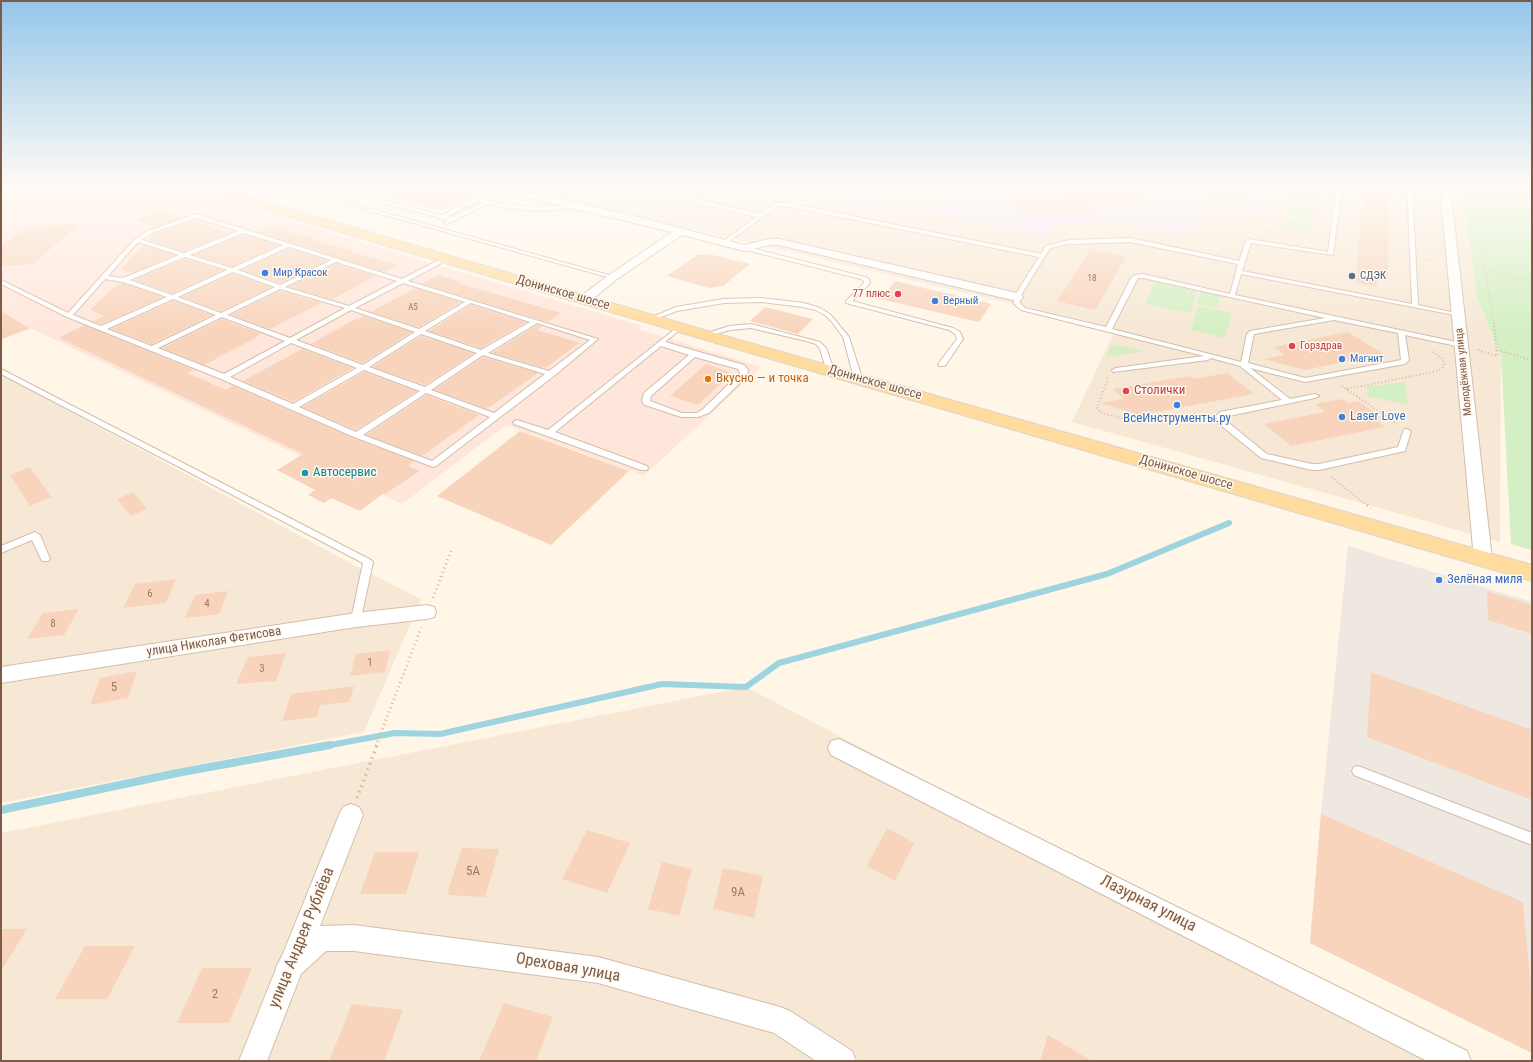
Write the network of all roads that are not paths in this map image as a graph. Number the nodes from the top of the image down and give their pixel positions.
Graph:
1 (146, 235) edge
2 (233, 235) edge
3 (254, 235) edge
4 (362, 235) edge
5 (458, 235) edge
6 (675, 235) edge
7 (693, 235) edge
8 (735, 235) edge
9 (936, 235) edge
10 (1334, 235) edge
11 (1411, 235) edge
12 (1450, 235) edge
13 (137, 240) junction
14 (724, 243) junction
15 (288, 245) junction
16 (744, 248) junction
17 (184, 254) junction
18 (1043, 256) junction
19 (445, 259) junction
20 (336, 260) junction
21 (1241, 263) junction
22 (233, 270) junction
23 (1239, 272) junction
24 (103, 277) junction
25 (613, 277) junction
26 (124, 280) junction
27 (403, 281) junction
28 (1, 282) edge
29 (280, 287) junction
30 (1017, 296) junction
31 (1232, 296) junction
32 (173, 297) junction
33 (584, 299) junction
34 (470, 301) junction
35 (1415, 306) junction
36 (350, 308) junction
37 (222, 315) junction
38 (1458, 315) junction
39 (69, 316) junction
40 (1336, 318) junction
41 (651, 319) junction
42 (536, 321) junction
43 (680, 327) junction
44 (101, 329) junction
45 (1108, 330) junction
46 (419, 331) junction
47 (1401, 332) junction
48 (291, 342) junction
49 (660, 343) junction
50 (1461, 345) junction
51 (151, 349) junction
52 (482, 353) junction
53 (694, 354) junction
54 (1213, 357) junction
55 (942, 364) dead end
56 (1242, 364) junction
57 (362, 368) junction
58 (1116, 370) road end
59 (2, 371) edge
60 (551, 374) junction
61 (224, 377) junction
62 (858, 378) junction
63 (426, 390) junction
64 (1315, 396) dead end
65 (1288, 401) junction
66 (293, 407) junction
67 (495, 416) junction
68 (518, 422) dead end
69 (1407, 431) road end
70 (549, 433) junction
71 (357, 435) junction
72 (644, 468) dead end
73 (1, 550) edge
74 (45, 559) dead end
75 (1483, 559) junction
76 (1532, 573) edge
77 (428, 612) road end
78 (356, 620) junction
79 (1, 675) edge
80 (839, 748) dead end
81 (1358, 771) dead end
82 (351, 815) road end
83 (1532, 839) edge
84 (289, 967) junction
85 (253, 1061) edge
86 (842, 1061) edge
87 (1457, 1061) edge

1 - 13 lane
2 - 17 lane
3 - 15 lane
4 - 19 main road, Донинское шоссе
5 - 25 lane
6 - 25 street
7 - 14 street
8 - 14 lane
9 - 18 lane
10 - 21 lane
11 - 35 lane
12 - 38 street, Молодёжная улица
13 - 17 lane
13 - 24 lane
14 - 16 street
15 - 20 lane
15 - 22 lane
16 - 30 street
16 - 55 lane
17 - 22 lane
17 - 26 lane
18 - 21 lane
18 - 30 lane
19 - 27 lane
19 - 33 main road, Донинское шоссе
20 - 27 lane
20 - 29 lane
21 - 23 lane
22 - 29 lane
22 - 32 lane
23 - 31 lane
23 - 35 lane
24 - 26 lane
24 - 39 lane
25 - 33 street
26 - 32 lane
27 - 34 lane
27 - 36 lane
28 - 39 lane
29 - 36 lane
29 - 37 lane
30 - 45 lane
31 - 40 lane
31 - 45 lane
32 - 37 lane
32 - 44 lane
33 - 41 main road, Донинское шоссе
34 - 42 lane
34 - 46 lane
35 - 38 lane
36 - 46 lane
36 - 48 lane
37 - 48 lane
37 - 51 lane
38 - 50 street, Молодёжная улица
39 - 44 lane
40 - 47 lane
40 - 56 lane
41 - 43 main road, Донинское шоссе
41 - 62 lane
42 - 52 lane
42 - 60 lane
43 - 49 lane
43 - 62 main road, Донинское шоссе
44 - 51 lane
45 - 54 lane
46 - 52 lane
46 - 57 lane
47 - 50 lane
47 - 56 lane
48 - 57 lane
48 - 61 lane
49 - 53 lane
49 - 70 lane
50 - 75 street, Молодёжная улица
51 - 61 lane
52 - 60 lane
52 - 63 lane
53 - 53 lane
54 - 56 lane
54 - 58 lane
56 - 65 lane
57 - 63 lane
57 - 66 lane
59 - 78 lane
60 - 67 lane
61 - 66 lane
62 - 75 main road, Донинское шоссе
63 - 67 lane
63 - 71 lane
64 - 65 lane
65 - 69 lane
66 - 71 lane
67 - 71 lane
68 - 70 lane
70 - 72 lane
73 - 74 lane
75 - 76 main road, Донинское шоссе
77 - 78 street, улица Николая Фетисова
78 - 79 street, улица Николая Фетисова
80 - 87 street, Лазурная улица
81 - 83 lane
82 - 84 street, улица Андрея Рублёва
84 - 85 street, улица Андрея Рублёва
84 - 86 street, Ореховая улица

